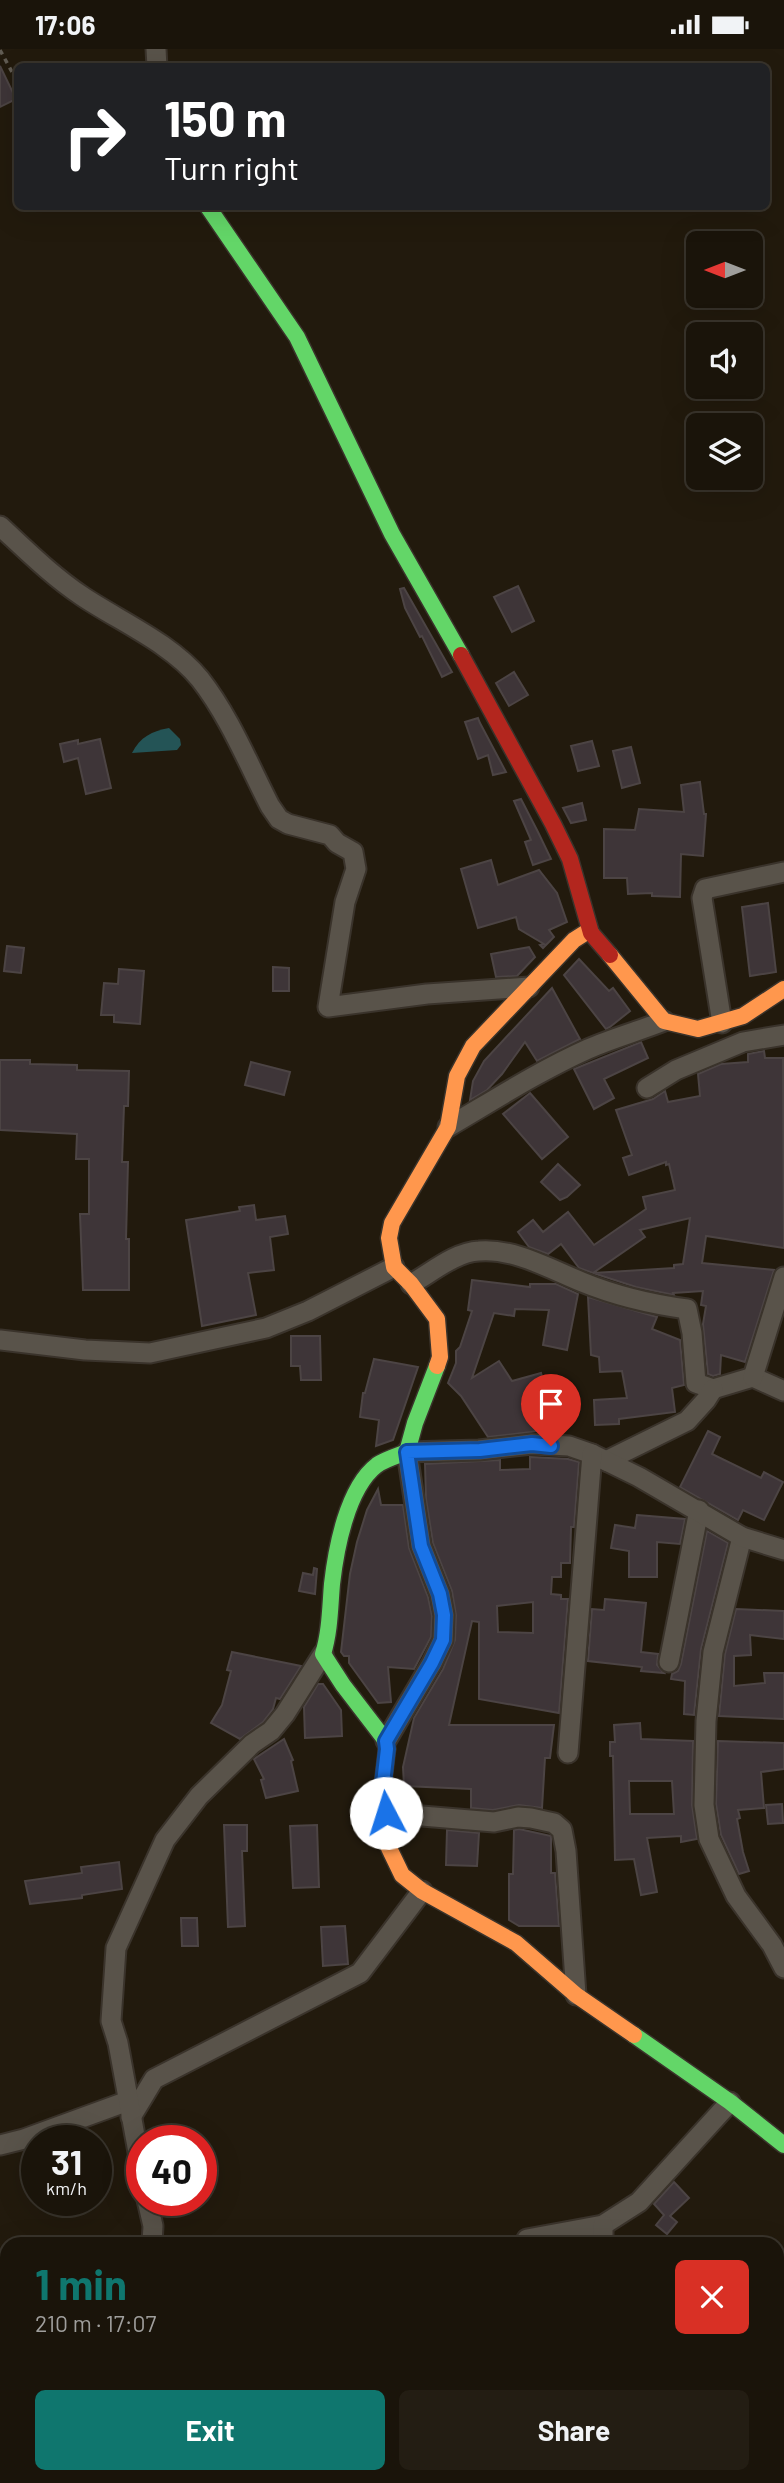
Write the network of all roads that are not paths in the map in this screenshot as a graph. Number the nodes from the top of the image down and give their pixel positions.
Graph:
1 (210, 210) edge
2 (0, 526) edge
3 (784, 872) edge
4 (591, 933) junction
5 (529, 988) junction
6 (784, 989) edge
7 (664, 1021) junction
8 (722, 1023) junction
9 (784, 1035) edge
10 (647, 1089) dead end
11 (448, 1127) junction
12 (394, 1267) junction
13 (784, 1277) edge
14 (411, 1285) junction
15 (0, 1340) edge
16 (752, 1377) junction
17 (713, 1389) junction
18 (784, 1391) edge
19 (407, 1452) junction
20 (599, 1457) junction
21 (699, 1510) junction
22 (743, 1537) junction
23 (784, 1550) edge
24 (323, 1654) junction
25 (669, 1662) dead end
26 (386, 1741) junction
27 (568, 1753) dead end
28 (386, 1813) junction
29 (422, 1891) junction
30 (784, 1968) edge
31 (576, 1995) junction
32 (730, 2102) junction
33 (129, 2109) junction
34 (132, 2125) edge
35 (0, 2145) edge
36 (784, 2145) edge
37 (151, 2216) edge
38 (603, 2234) edge
39 (152, 2237) edge
40 (557, 2237) edge

1 - 4 street
2 - 5 street
3 - 8 street
4 - 5 street
4 - 7 street
5 - 11 street
6 - 8 street
7 - 8 street
7 - 11 street
9 - 10 street
11 - 12 street
12 - 14 street
12 - 15 street
13 - 16 street
14 - 17 street
14 - 19 street
16 - 17 street
16 - 18 street
17 - 20 street
19 - 20 street
19 - 24 street
19 - 26 street
20 - 21 street
20 - 27 street
21 - 22 street
21 - 25 street
22 - 23 street
22 - 30 street
24 - 26 street
24 - 33 street
26 - 28 street
28 - 29 street
28 - 31 street
29 - 31 street
29 - 33 street
31 - 32 street
32 - 36 street
32 - 38 street
33 - 34 street
33 - 35 street
37 - 39 street
38 - 40 street

